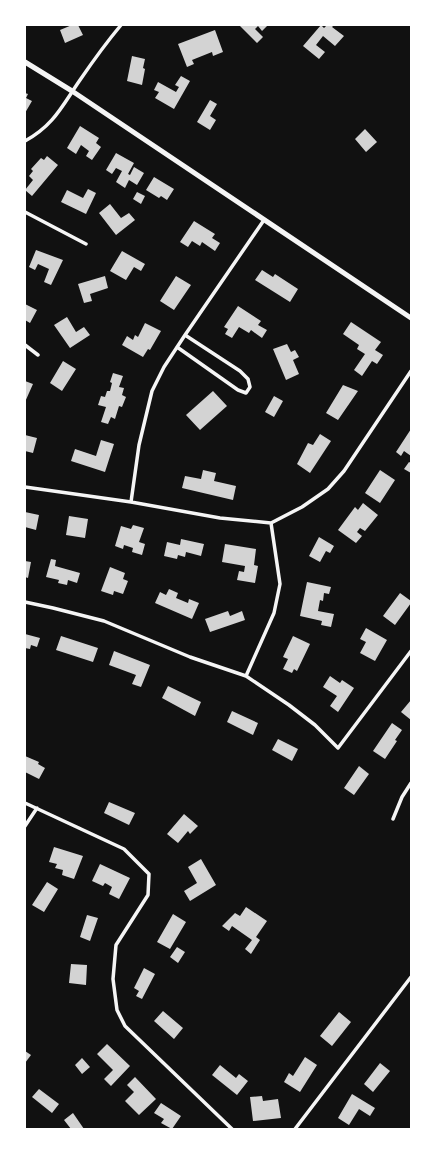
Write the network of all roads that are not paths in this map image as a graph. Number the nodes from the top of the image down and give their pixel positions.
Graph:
1 (121, 25) edge
2 (25, 62) edge
3 (72, 91) junction
4 (25, 141) edge
5 (25, 212) edge
6 (264, 220) junction
7 (86, 244) dead end
8 (411, 318) edge
9 (185, 335) junction
10 (25, 346) edge
11 (177, 347) junction
12 (38, 355) dead end
13 (411, 371) edge
14 (25, 487) edge
15 (131, 502) junction
16 (271, 523) junction
17 (25, 602) edge
18 (411, 651) edge
19 (246, 676) junction
20 (411, 783) edge
21 (25, 803) edge
22 (37, 808) junction
23 (393, 819) dead end
24 (25, 826) edge
25 (411, 978) edge
26 (232, 1129) edge
27 (295, 1129) edge

1 - 3 street
2 - 3 main road
3 - 4 street
3 - 6 main road
5 - 7 street
6 - 8 main road
6 - 9 street
9 - 11 street
9 - 11 street
10 - 12 street
11 - 15 street
13 - 16 street
14 - 15 street
15 - 16 street
16 - 19 street
17 - 19 street
18 - 19 street
20 - 23 street
21 - 22 street
22 - 24 street
22 - 26 street
25 - 27 street

